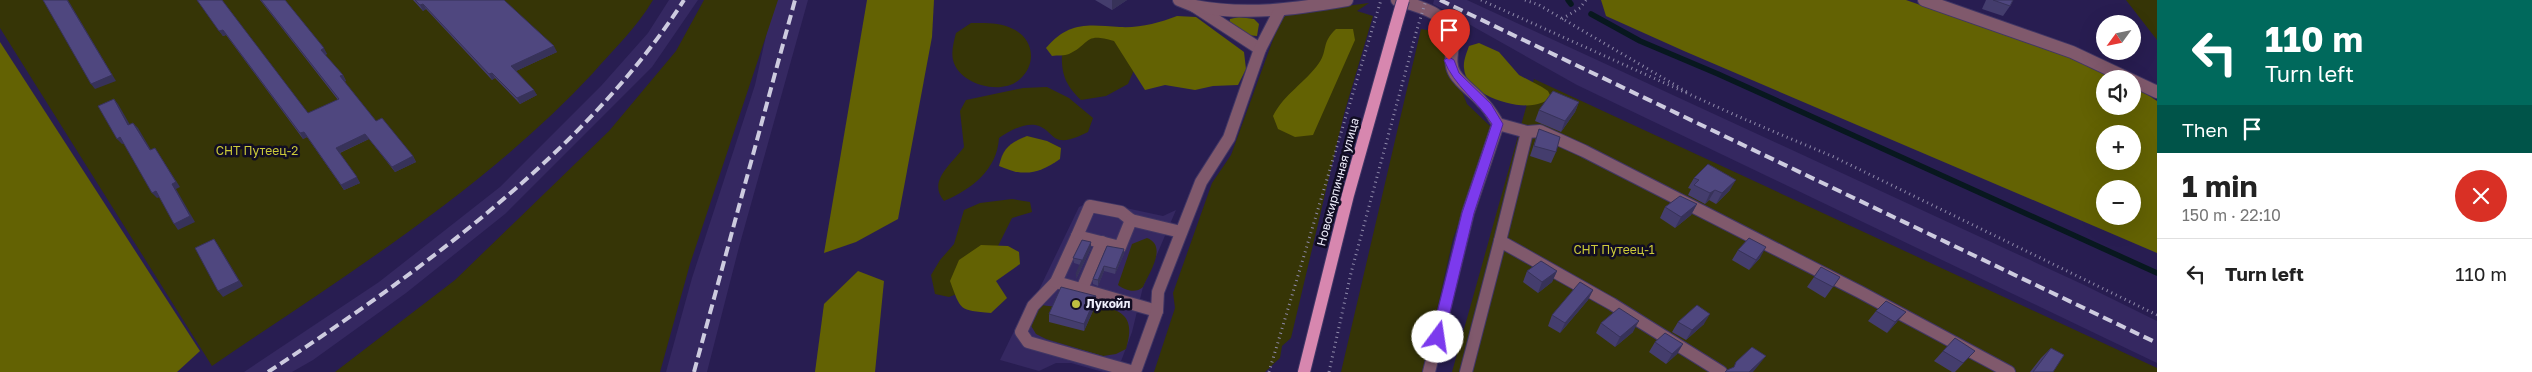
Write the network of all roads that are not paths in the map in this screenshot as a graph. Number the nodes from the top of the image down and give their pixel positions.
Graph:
1 (1179, 0) edge
2 (1347, 0) edge
3 (1397, 0) edge
4 (1403, 0) edge
5 (1924, 0) edge
6 (1194, 6) junction
7 (1279, 12) junction
8 (1260, 49) junction
9 (2157, 92) edge
10 (1498, 124) junction
11 (1527, 132) junction
12 (1132, 220) junction
13 (1181, 232) junction
14 (1077, 236) junction
15 (1500, 241) junction
16 (1102, 242) junction
17 (1056, 282) junction
18 (1082, 289) junction
19 (1157, 311) junction
20 (1134, 372) edge
21 (1304, 372) edge
22 (1429, 372) edge
23 (1466, 372) edge
24 (1721, 372) edge
25 (2009, 372) edge

1 - 6 street
2 - 7 street
3 - 10 street
4 - 21 main road, Новокирпичная улица, bridge
5 - 9 street
6 - 7 street
6 - 8 street
7 - 8 street
8 - 13 street
10 - 11 street
10 - 22 street
11 - 15 street
11 - 25 street
12 - 13 street
12 - 14 street
12 - 16 street
13 - 19 street
14 - 16 street
14 - 17 street
15 - 23 street
15 - 24 street
16 - 18 street
17 - 18 street
17 - 20 street
18 - 19 street
19 - 20 street

